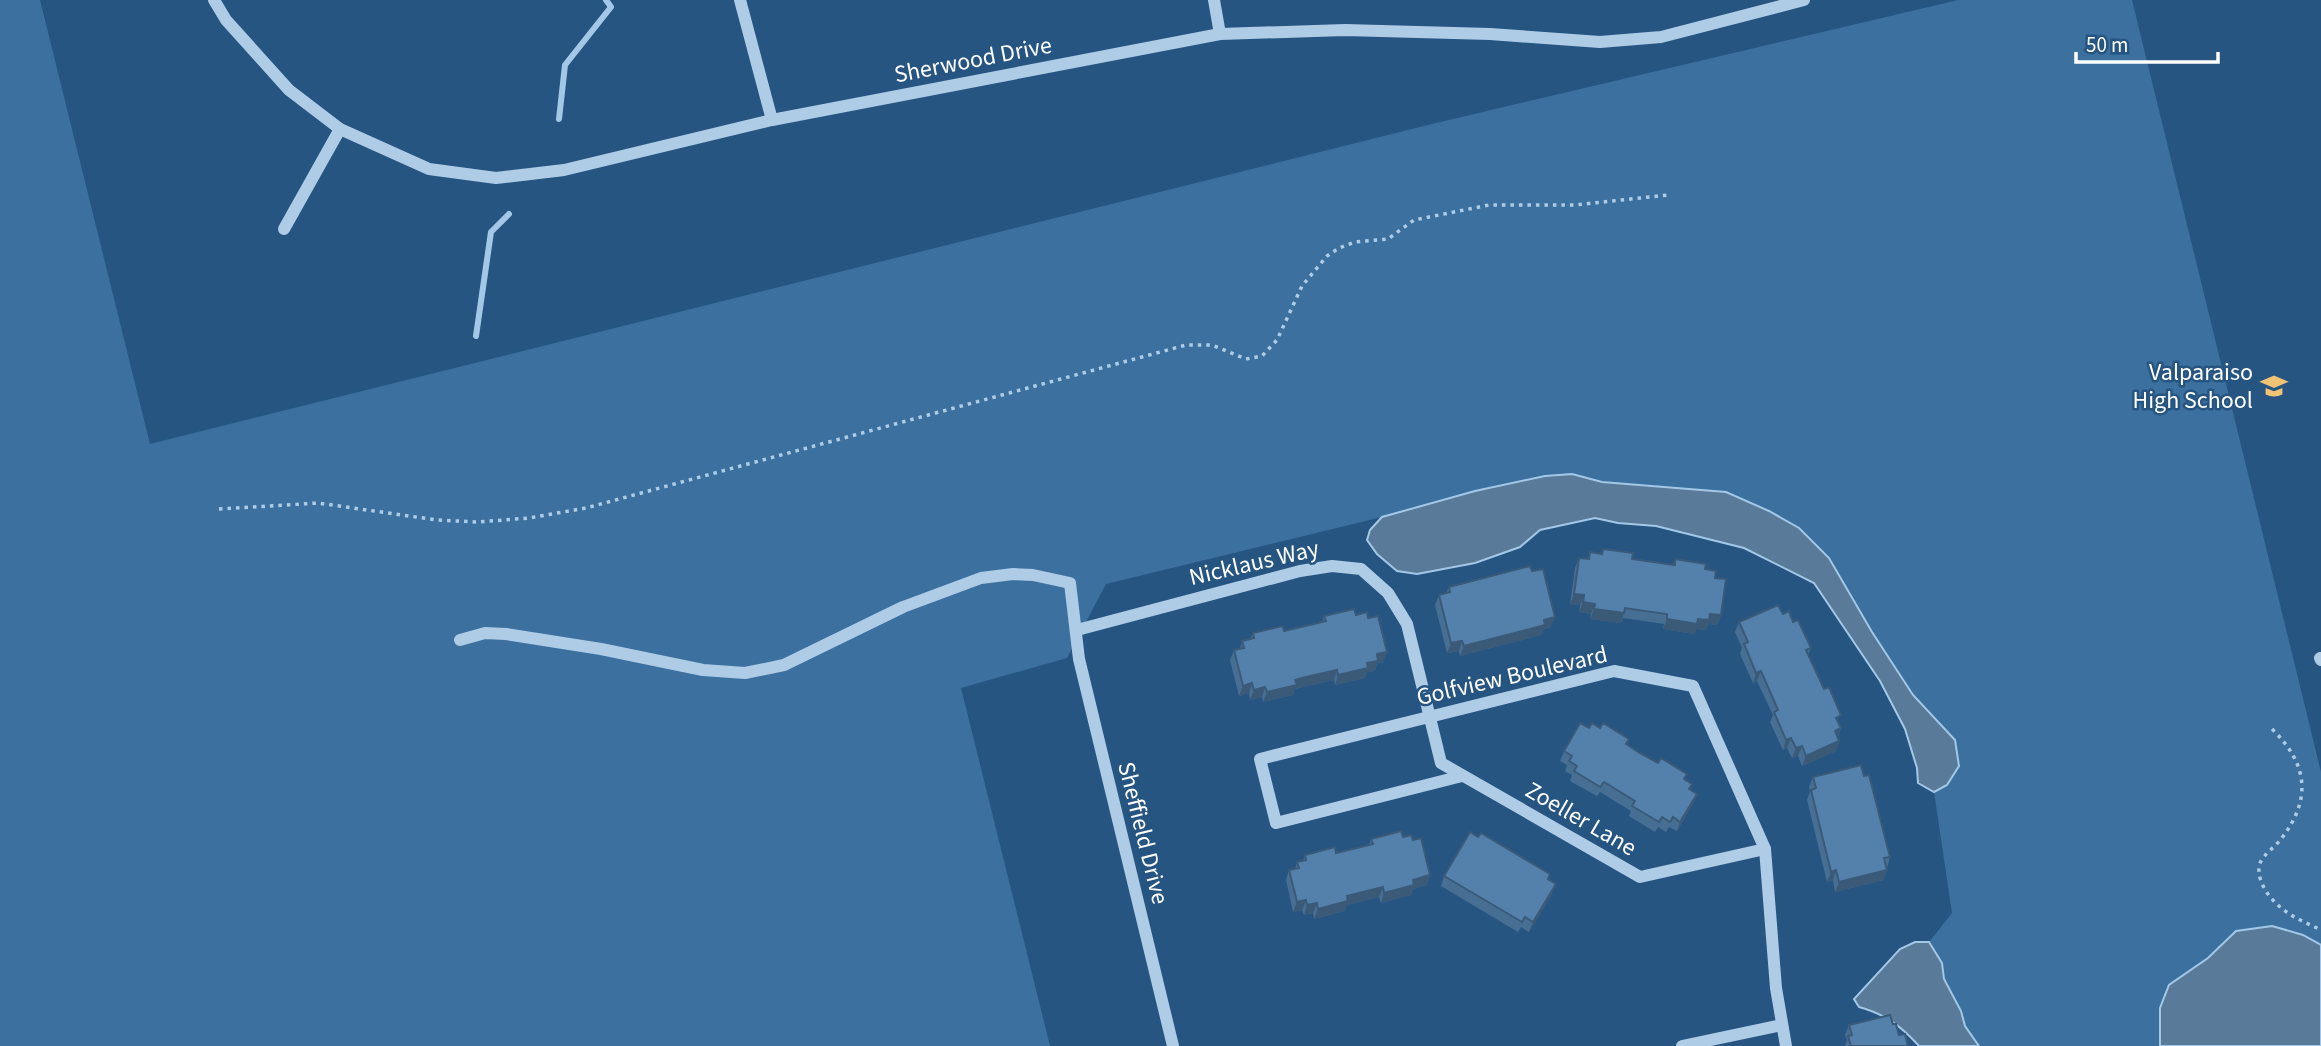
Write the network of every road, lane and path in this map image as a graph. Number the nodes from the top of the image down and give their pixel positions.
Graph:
1 (215, 0) edge
2 (740, 0) edge
3 (1214, 0) edge
4 (1804, 0) edge
5 (1220, 34) junction
6 (772, 120) junction
7 (340, 129) junction
8 (1668, 195) dead end
9 (284, 229) dead end
10 (219, 509) dead end
11 (1077, 630) junction
12 (460, 640) dead end
13 (1429, 716) junction
14 (2272, 729) dead end
15 (1462, 776) junction
16 (1765, 849) junction
17 (2321, 930) edge
18 (1782, 1025) junction
19 (1173, 1046) edge
20 (1682, 1046) edge
21 (1786, 1046) edge

1 - 7 street, Sherwood Drive
2 - 6 street
3 - 5 street
4 - 5 street, Sherwood Drive
5 - 6 street, Sherwood Drive
6 - 7 street, Sherwood Drive
7 - 9 street
8 - 10 path
11 - 12 street, Sheffield Drive
11 - 13 street, Nicklaus Way
11 - 19 street, Sheffield Drive
13 - 15 street, Zoeller Lane
13 - 15 street, Golfview Boulevard
13 - 16 street, Golfview Boulevard
14 - 17 path
15 - 16 street, Zoeller Lane
16 - 18 street, Golfview Boulevard
18 - 20 street
18 - 21 street, Golfview Boulevard

